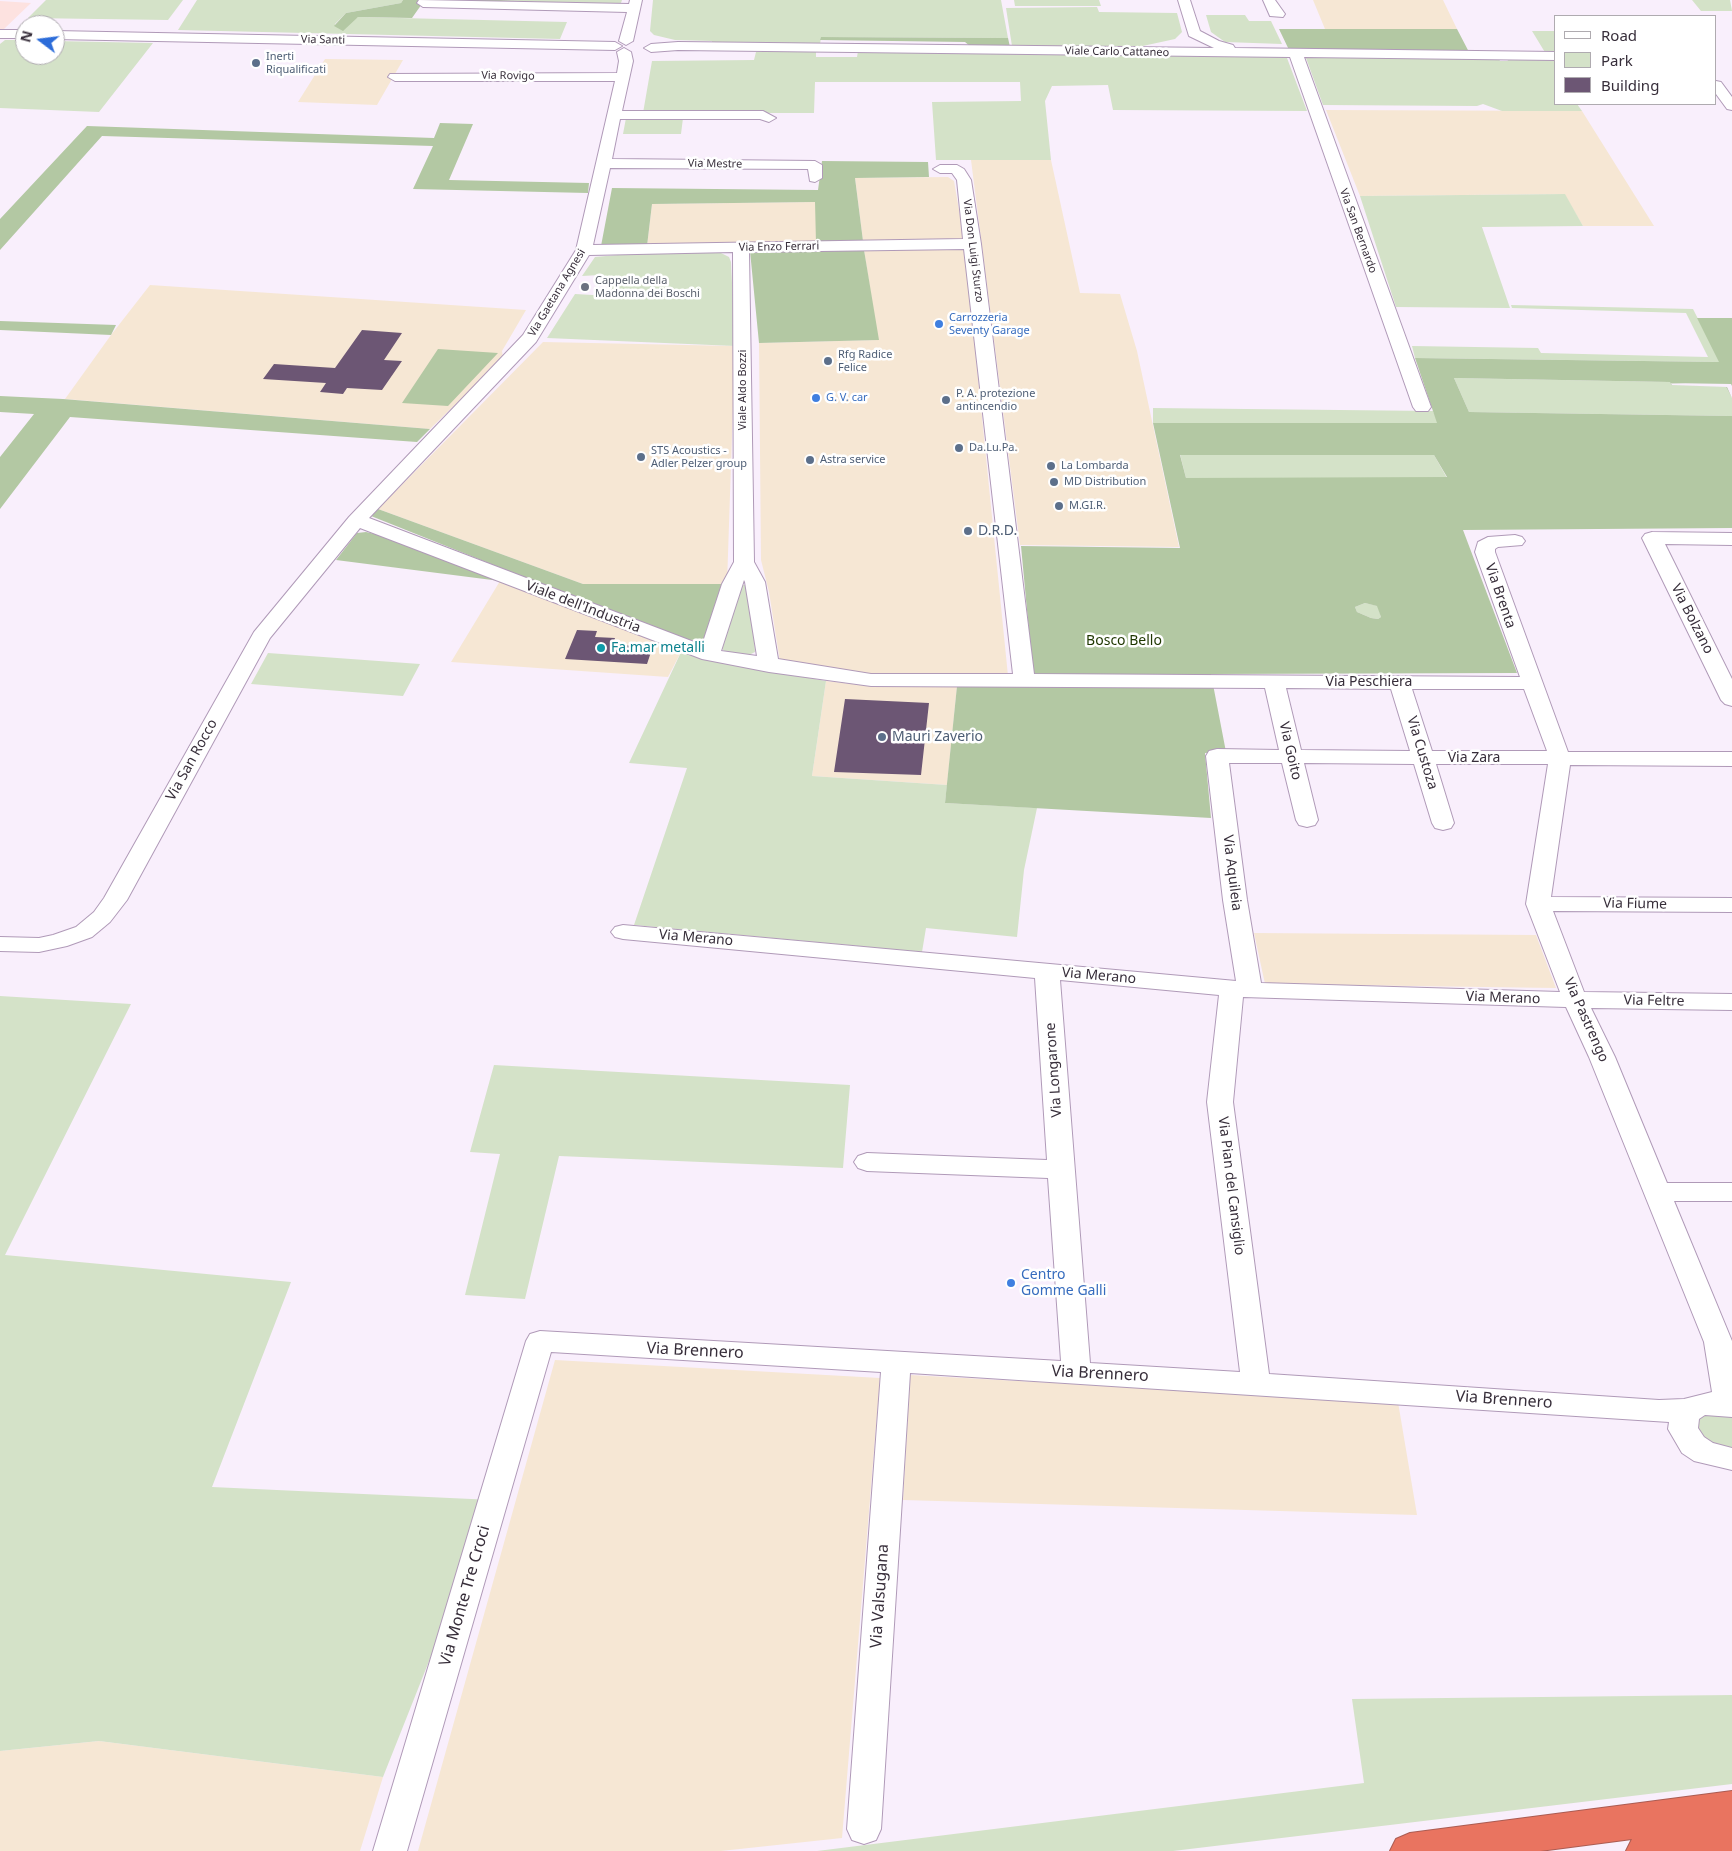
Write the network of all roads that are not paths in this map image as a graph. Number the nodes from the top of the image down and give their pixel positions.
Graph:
1 (1184, 0) edge
2 (1269, 0) edge
3 (422, 4) dead end
4 (636, 4) edge
5 (1280, 19) dead end
6 (1194, 33) junction
7 (0, 34) edge
8 (15, 34) edge
9 (65, 35) edge
10 (1182, 43) junction
11 (1214, 44) junction
12 (632, 46) junction
13 (1141, 52) junction
14 (1200, 53) junction
15 (1253, 54) junction
16 (1296, 54) junction
17 (1554, 56) edge
18 (395, 77) dead end
19 (622, 77) junction
20 (1717, 86) edge
21 (1732, 106) edge
22 (613, 115) junction
23 (769, 118) dead end
24 (602, 163) junction
25 (940, 169) dead end
26 (815, 178) dead end
27 (973, 244) junction
28 (741, 248) junction
29 (584, 250) junction
30 (1422, 406) dead end
31 (356, 521) junction
32 (1732, 539) edge
33 (1515, 541) dead end
34 (744, 562) junction
35 (709, 655) junction
36 (769, 666) junction
37 (1530, 679) junction
38 (1024, 681) junction
39 (1208, 682) joint
40 (1274, 682) junction
41 (1400, 683) junction
42 (1732, 700) edge
43 (1217, 756) joint
44 (1292, 757) junction
45 (1424, 758) junction
46 (1560, 758) junction
47 (1732, 759) edge
48 (1307, 820) dead end
49 (1443, 823) dead end
50 (1538, 904) junction
51 (1732, 905) edge
52 (623, 932) dead end
53 (0, 944) edge
54 (1047, 971) junction
55 (1241, 989) junction
56 (1575, 1000) junction
57 (1732, 1002) edge
58 (866, 1162) dead end
59 (1061, 1169) junction
60 (1656, 1192) junction
61 (1732, 1192) edge
62 (540, 1341) joint
63 (896, 1363) junction
64 (1726, 1369) edge
65 (1076, 1373) junction
66 (1256, 1384) junction
67 (1659, 1410) junction
68 (1689, 1410) junction
69 (1688, 1439) junction
70 (1728, 1460) edge
71 (1732, 1808) edge
72 (864, 1830) dead end
73 (1732, 1840) edge
74 (390, 1851) edge
75 (1410, 1851) edge
76 (1646, 1851) edge

1 - 6 street
2 - 5 street
3 - 4 street
4 - 12 street, Via Gaetana Agnesi
6 - 10 street
6 - 11 street
7 - 8 street
9 - 12 street, Via Santi
10 - 13 street
10 - 14 street
11 - 14 street
11 - 15 street
12 - 13 street, Viale Carlo Cattaneo
12 - 19 street, Via Gaetana Agnesi
13 - 14 street, Viale Carlo Cattaneo
14 - 15 street, Viale Carlo Cattaneo
15 - 16 street, Viale Carlo Cattaneo
16 - 17 street, Viale Carlo Cattaneo
16 - 30 street, Via San Bernardo
18 - 19 street, Via Rovigo
19 - 22 street, Via Gaetana Agnesi
20 - 21 street
22 - 23 street
22 - 24 street, Via Gaetana Agnesi
24 - 26 street, Via Mestre
24 - 29 street, Via Gaetana Agnesi
25 - 27 street, Via Don Luigi Sturzo
27 - 28 street, Via Enzo Ferrari
27 - 38 street, Via Don Luigi Sturzo
28 - 29 street, Via Enzo Ferrari
28 - 34 street, Viale Aldo Bozzi
29 - 31 street, Via Gaetana Agnesi
31 - 35 street, Viale dell'Industria
31 - 53 street, Via San Rocco
32 - 42 street, Via Bolzano
33 - 37 street, Via Brenta
34 - 35 street, Viale Aldo Bozzi
34 - 36 street, Viale Aldo Bozzi
35 - 36 street, Viale dell'Industria
36 - 38 street, Viale dell'Industria
37 - 41 street, Via Peschiera
37 - 46 street, Via Pastrengo
38 - 39 street, Viale dell'Industria
39 - 40 street, Via Peschiera
40 - 41 street, Via Peschiera
40 - 44 street, Via Goito
41 - 45 street, Via Custoza
43 - 44 street, Via Zara
43 - 55 street, Via Aquileia
44 - 45 street, Via Zara
44 - 48 street, Via Goito
45 - 46 street, Via Zara
45 - 49 street, Via Custoza
46 - 47 street, Via Zara
46 - 50 street, Via Pastrengo
50 - 51 street, Via Fiume
50 - 56 street, Via Pastrengo
52 - 54 street, Via Merano
54 - 55 street, Via Merano
54 - 59 street, Via Longarone
55 - 56 street, Via Merano
55 - 66 street, Via Pian del Cansiglio
56 - 57 street, Via Feltre
56 - 60 street, Via Pastrengo
58 - 59 street
59 - 65 street, Via Longarone
60 - 61 street
60 - 64 street, Via Pastrengo
62 - 63 street, Via Brennero
62 - 74 street, Via Monte Tre Croci
63 - 65 street, Via Brennero
63 - 72 street, Via Valsugana
64 - 68 street, Via Brennero
65 - 66 street, Via Brennero
66 - 67 street, Via Brennero
67 - 68 street, Via Brennero
67 - 69 street
68 - 69 street
69 - 70 street
71 - 75 highway
73 - 76 highway

